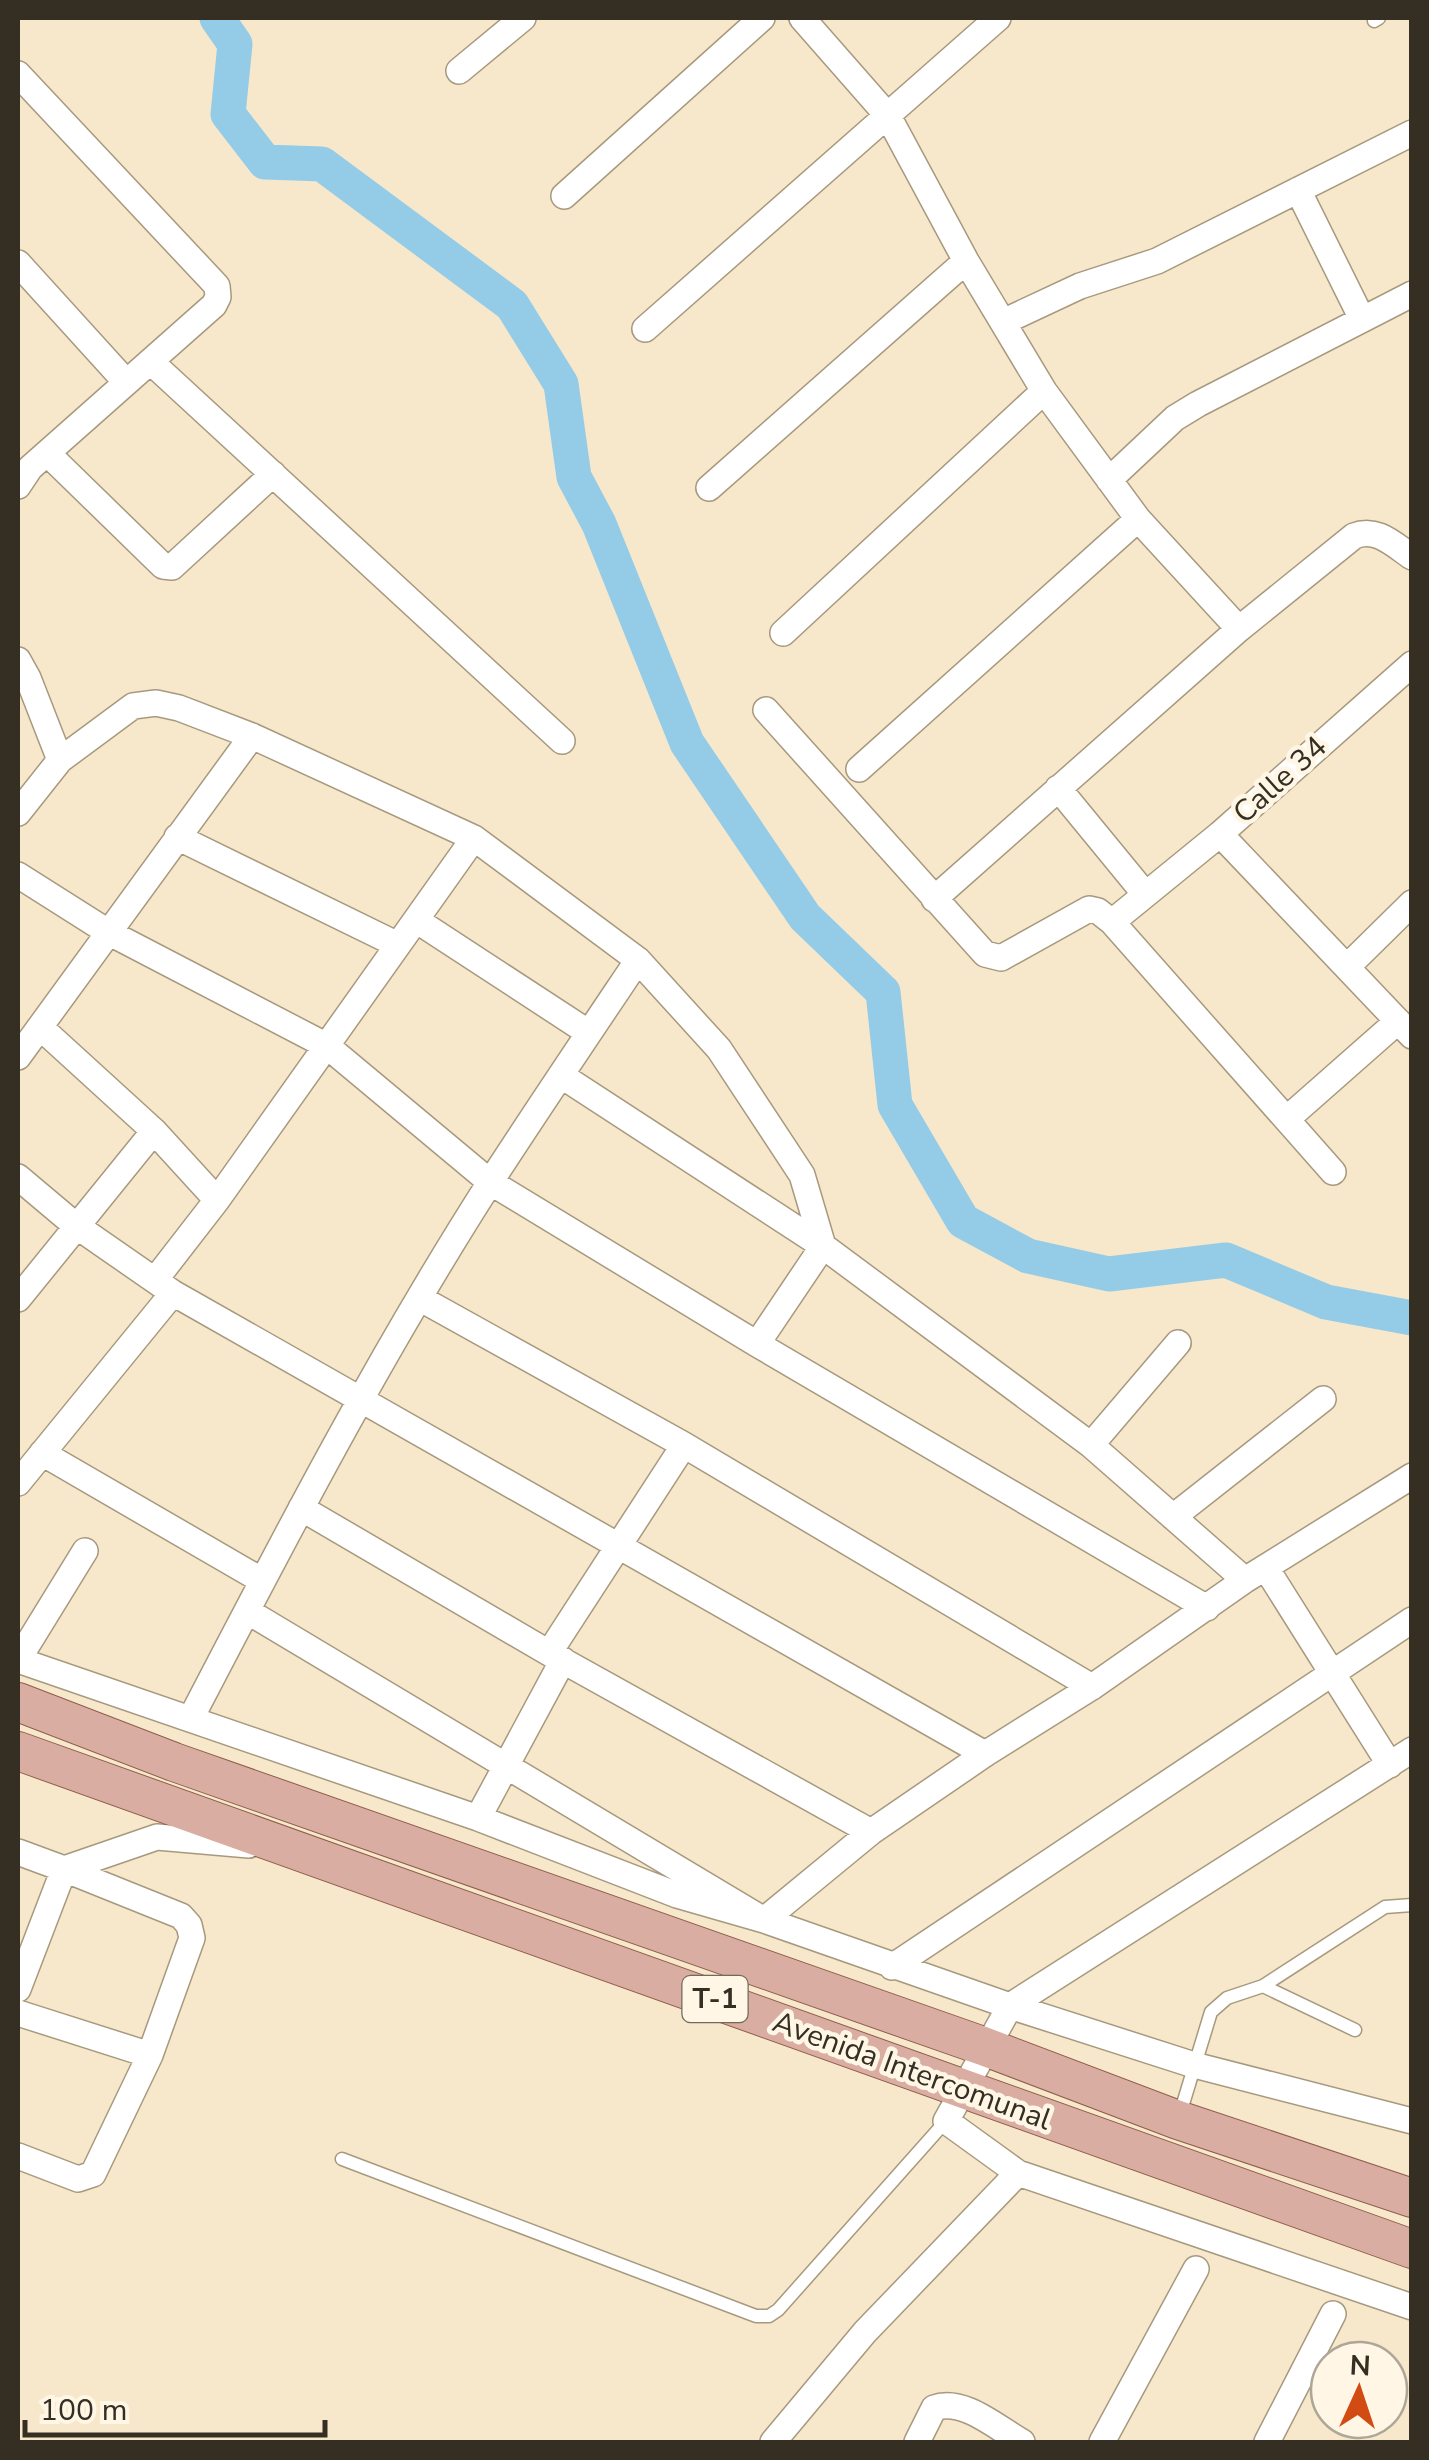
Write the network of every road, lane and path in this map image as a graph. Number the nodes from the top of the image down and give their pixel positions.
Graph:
1 (523, 18) edge
2 (762, 18) edge
3 (802, 18) edge
4 (998, 18) edge
5 (459, 72) dead end
6 (18, 74) edge
7 (888, 116) junction
8 (1412, 133) edge
9 (1298, 190) junction
10 (564, 196) dead end
11 (966, 260) junction
12 (18, 263) edge
13 (1412, 294) edge
14 (1362, 319) junction
15 (1003, 322) junction
16 (645, 329) dead end
17 (151, 362) junction
18 (126, 382) junction
19 (1044, 392) junction
20 (28, 466) edge
21 (274, 474) junction
22 (1109, 480) junction
23 (709, 488) dead end
24 (1138, 519) junction
25 (1412, 557) edge
26 (1240, 629) junction
27 (782, 633) dead end
28 (18, 660) edge
29 (1412, 664) edge
30 (766, 710) dead end
31 (252, 736) junction
32 (562, 741) dead end
33 (60, 760) junction
34 (859, 770) dead end
35 (1058, 788) junction
36 (18, 813) edge
37 (1220, 834) junction
38 (177, 837) junction
39 (474, 838) junction
40 (18, 875) edge
41 (1145, 894) junction
42 (934, 899) junction
43 (1412, 903) edge
44 (416, 920) junction
45 (1112, 922) junction
46 (108, 932) junction
47 (398, 945) junction
48 (638, 960) junction
49 (1348, 966) junction
50 (40, 1027) junction
51 (1405, 1028) edge
52 (589, 1033) junction
53 (326, 1046) junction
54 (18, 1056) edge
55 (562, 1076) junction
56 (1288, 1118) junction
57 (154, 1131) junction
58 (1333, 1172) dead end
59 (18, 1177) edge
60 (490, 1182) junction
61 (216, 1200) junction
62 (75, 1225) junction
63 (823, 1246) junction
64 (164, 1286) junction
65 (18, 1298) edge
66 (421, 1299) junction
67 (1178, 1342) dead end
68 (758, 1344) junction
69 (1324, 1399) dead end
70 (362, 1400) junction
71 (1090, 1444) junction
72 (684, 1445) junction
73 (42, 1452) junction
74 (1412, 1476) edge
75 (18, 1483) edge
76 (301, 1508) junction
77 (1173, 1516) junction
78 (615, 1546) junction
79 (85, 1552) dead end
80 (1255, 1574) junction
81 (261, 1580) junction
82 (1207, 1608) junction
83 (246, 1611) junction
84 (1412, 1620) edge
85 (556, 1657) junction
86 (18, 1660) edge
87 (1331, 1676) junction
88 (1092, 1687) junction
89 (18, 1702) edge
90 (191, 1718) junction
91 (18, 1751) edge
92 (985, 1754) junction
93 (1401, 1757) edge
94 (506, 1764) junction
95 (478, 1818) junction
96 (871, 1832) junction
97 (289, 1850) junction
98 (18, 1852) edge
99 (64, 1869) junction
100 (1412, 1905) edge
101 (764, 1920) junction
102 (892, 1967) junction
103 (1263, 1986) junction
104 (18, 1989) edge
105 (1010, 2006) junction
106 (18, 2013) edge
107 (1355, 2030) dead end
108 (988, 2049) junction
109 (150, 2055) junction
110 (1194, 2066) junction
111 (955, 2106) junction
112 (1178, 2120) junction
113 (1412, 2121) edge
114 (18, 2156) edge
115 (342, 2159) dead end
116 (1018, 2173) junction
117 (1412, 2198) edge
118 (1412, 2249) edge
119 (1196, 2269) dead end
120 (1412, 2307) edge
121 (1333, 2314) dead end
122 (773, 2442) edge
123 (917, 2442) edge
124 (1022, 2442) edge
125 (1102, 2442) edge
126 (1267, 2442) edge

1 - 5 street
2 - 10 street
3 - 7 street
4 - 7 street
6 - 17 street
7 - 11 street
7 - 16 street
8 - 9 street
9 - 14 street
9 - 15 street
11 - 15 street
11 - 23 street
12 - 18 street
13 - 14 street
14 - 22 street
15 - 19 street
17 - 18 street
17 - 21 street
18 - 20 street
19 - 22 street
19 - 27 street
20 - 21 street
21 - 32 street
22 - 24 street
24 - 26 street
24 - 34 street
25 - 26 street
26 - 35 street
28 - 33 street
29 - 37 street, Calle 34
30 - 42 street
31 - 33 street
31 - 38 street
31 - 39 street
33 - 36 street
35 - 41 street
35 - 42 street
37 - 41 street, Calle 34
37 - 49 street
38 - 46 street
38 - 47 street
39 - 44 street
39 - 48 street
40 - 46 street
41 - 45 street, Calle 34
42 - 45 street
43 - 49 street
44 - 47 street
44 - 52 street
45 - 56 street
46 - 50 street
46 - 53 street
47 - 53 street
48 - 52 street
48 - 63 street
49 - 51 street
50 - 54 street
50 - 57 street
51 - 56 street
52 - 55 street
53 - 60 street
53 - 61 street
55 - 60 street
55 - 63 street
56 - 58 street
57 - 61 street
57 - 62 street
59 - 62 street
60 - 66 street
60 - 68 street
61 - 64 street
62 - 64 street
62 - 65 street
63 - 68 street
63 - 71 street
64 - 70 street
64 - 73 street
66 - 70 street
66 - 72 street
67 - 71 street
68 - 82 street
69 - 77 street
70 - 76 street
70 - 78 street
71 - 77 street
72 - 78 street
72 - 88 street
73 - 75 street
73 - 81 street
74 - 80 street
76 - 81 street
76 - 85 street
77 - 80 street
78 - 85 street
78 - 92 street
79 - 86 street
80 - 82 street
80 - 87 street
81 - 83 street
82 - 88 street
83 - 90 street
83 - 94 street
84 - 87 street
85 - 94 street
85 - 96 street
86 - 90 street
87 - 93 street
87 - 102 street
88 - 92 street
89 - 108 main road, Avenida Intercomunal / T-1
90 - 95 street
91 - 97 main road, Avenida Intercomunal / T-1
92 - 96 street
93 - 105 street
94 - 95 street
94 - 101 street
95 - 101 street
96 - 101 street
97 - 99 street
97 - 111 main road, Avenida Intercomunal / T-1
98 - 99 street
99 - 104 street
99 - 109 street
100 - 103 lane
101 - 102 street
102 - 105 street
103 - 107 lane
103 - 110 lane
105 - 108 street
105 - 110 street
106 - 109 street
108 - 111 street
108 - 112 main road, Avenida Intercomunal / T-1
109 - 114 street
110 - 112 lane
110 - 113 street
111 - 115 lane
111 - 116 street
111 - 118 main road, Avenida Intercomunal / T-1
112 - 117 main road, Avenida Intercomunal / T-1
116 - 120 street
116 - 122 street
119 - 125 street
121 - 126 street
123 - 124 street

